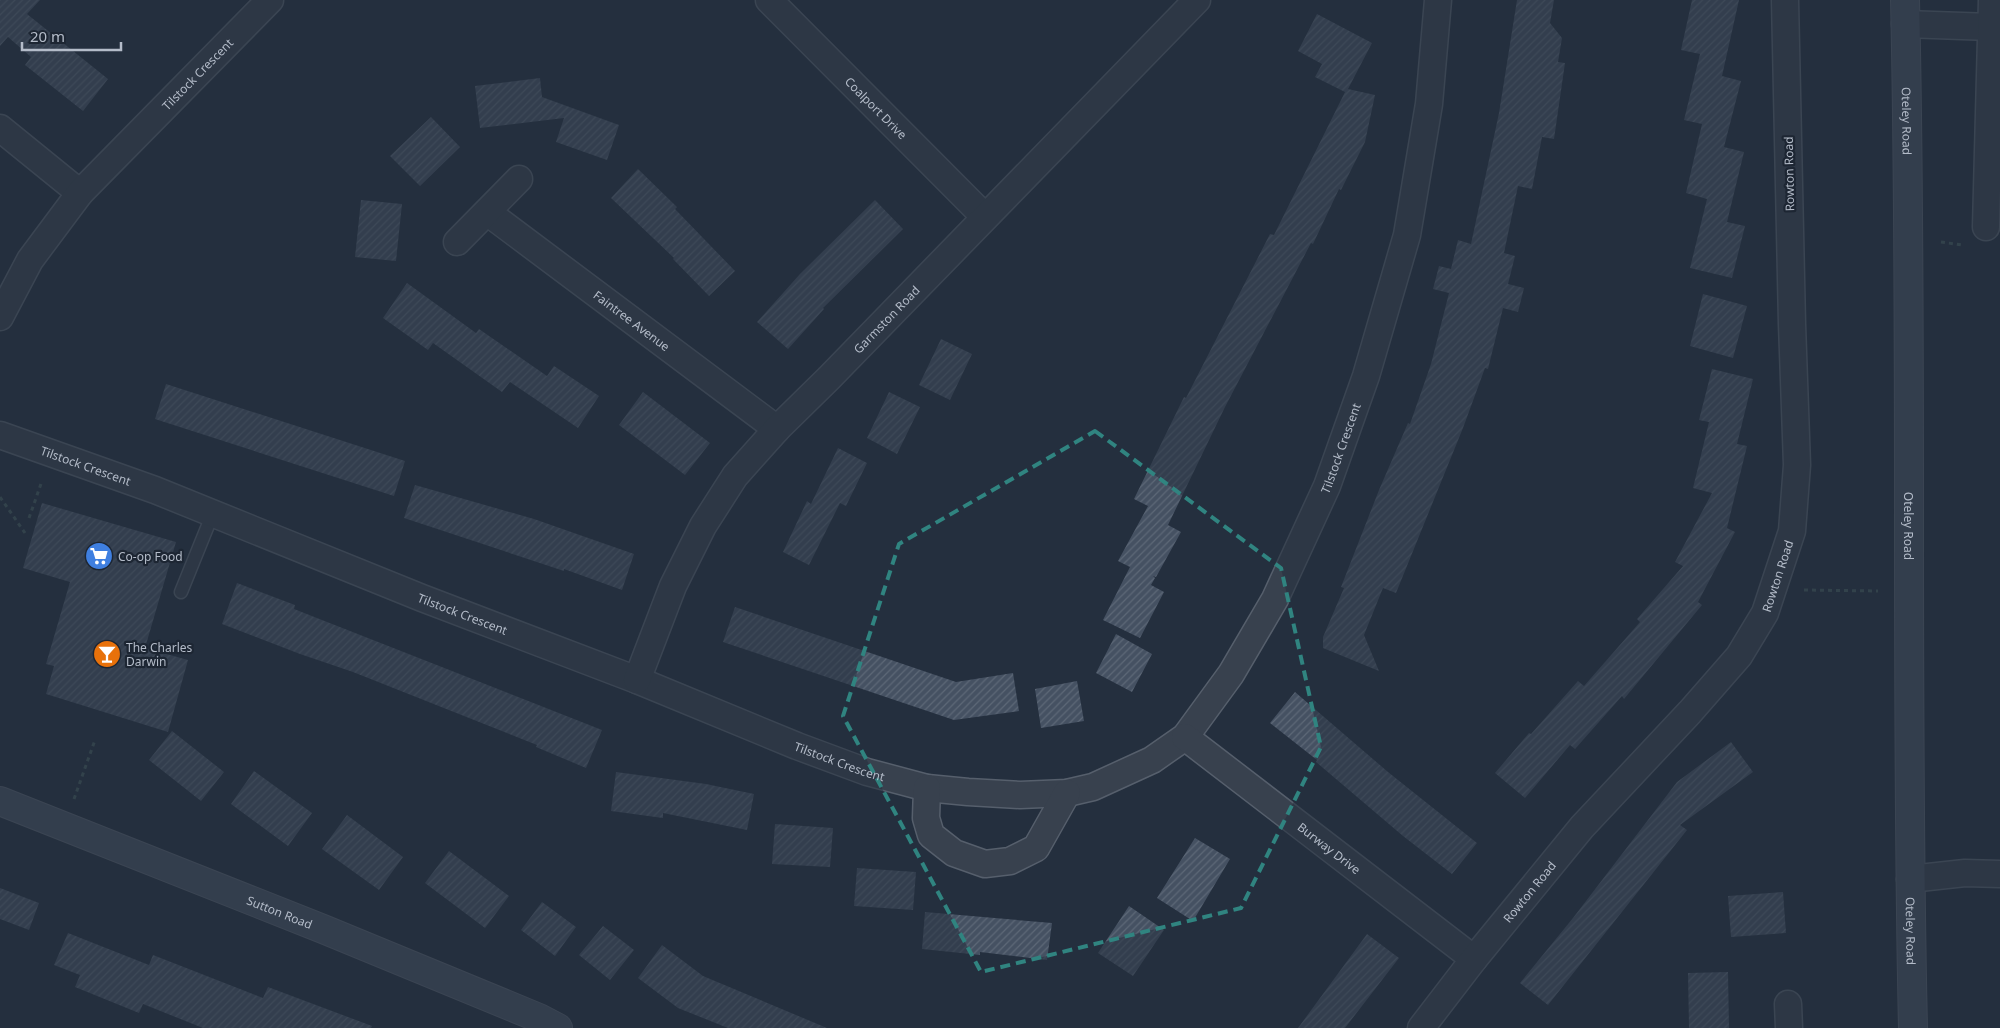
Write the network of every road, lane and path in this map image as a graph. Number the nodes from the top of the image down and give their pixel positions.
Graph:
1 (270, 0) edge
2 (768, 0) edge
3 (1197, 0) edge
4 (1438, 0) edge
5 (1785, 0) edge
6 (1992, 0) edge
7 (1905, 12) edge
8 (1991, 27) junction
9 (0, 128) edge
10 (519, 179) dead end
11 (80, 193) junction
12 (487, 212) junction
13 (985, 217) junction
14 (1986, 226) dead end
15 (457, 242) dead end
16 (0, 317) edge
17 (776, 429) junction
18 (0, 435) edge
19 (51, 453) junction
20 (0, 497) edge
21 (213, 513) junction
22 (30, 518) dead end
23 (25, 533) dead end
24 (1773, 590) junction
25 (1888, 591) dead end
26 (180, 592) dead end
27 (637, 680) junction
28 (1186, 737) junction
29 (95, 740) dead end
30 (927, 788) junction
31 (1067, 793) junction
32 (0, 801) edge
33 (73, 802) dead end
34 (2000, 874) edge
35 (1910, 878) junction
36 (1474, 959) junction
37 (558, 1028) edge
38 (1421, 1028) edge
39 (1913, 1028) edge

1 - 11 street, Tilstock Crescent
2 - 13 street, Coalport Drive
3 - 13 street, Garmston Road
4 - 28 street, Tilstock Crescent
5 - 24 street, Rowton Road
6 - 8 street
7 - 8 street, Oteley Road
7 - 35 main road, Oteley Road
8 - 14 street
9 - 11 street
10 - 12 street
11 - 16 street, Tilstock Crescent
12 - 15 street
12 - 17 street, Faintree Avenue
13 - 17 street, Garmston Road
17 - 27 street, Garmston Road
18 - 19 street, Tilstock Crescent
19 - 21 street, Tilstock Crescent
19 - 22 path
20 - 23 path
21 - 26 lane
21 - 27 street, Tilstock Crescent
24 - 25 path
24 - 36 street, Rowton Road
27 - 30 street, Tilstock Crescent
28 - 31 street, Tilstock Crescent
28 - 36 street, Burway Drive
29 - 33 path
30 - 31 street, Tilstock Crescent
30 - 31 street
32 - 37 main road, Sutton Road
34 - 35 street
35 - 39 main road, Oteley Road
36 - 38 street, Rowton Road

